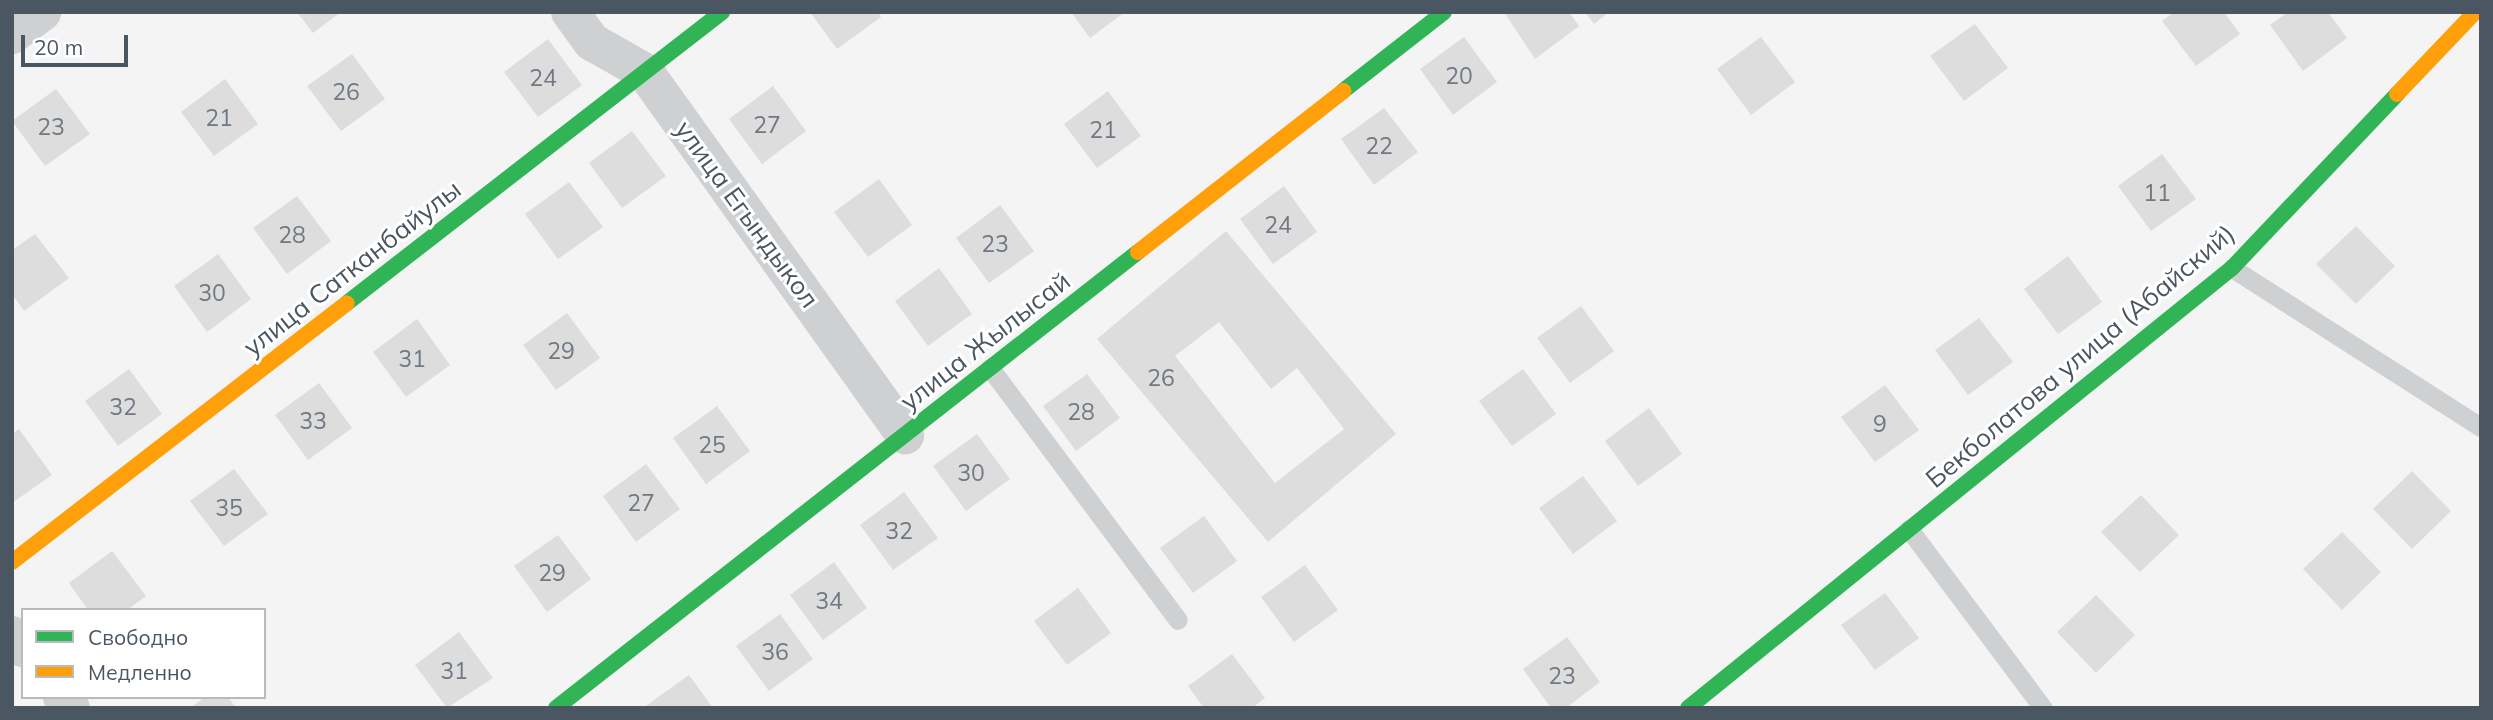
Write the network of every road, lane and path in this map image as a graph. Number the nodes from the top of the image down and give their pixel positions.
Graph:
1 (42, 12) edge
2 (570, 12) edge
3 (722, 12) edge
4 (1444, 12) edge
5 (2474, 12) edge
6 (12, 35) edge
7 (645, 72) junction
8 (2232, 268) junction
9 (990, 368) junction
10 (2481, 427) edge
11 (905, 435) junction
12 (1909, 529) junction
13 (12, 562) edge
14 (1178, 620) dead end
15 (556, 708) edge
16 (1688, 708) edge
17 (2043, 708) edge

1 - 6 street
2 - 7 street, улица Егындыкол
3 - 7 street, улица Сатканбайулы
4 - 9 street, улица Жылысай
5 - 8 street, Бекболатова улица (Абайский)
7 - 11 street, улица Егындыкол
7 - 13 street, улица Сатканбайулы
8 - 10 lane
8 - 12 street, Бекболатова улица (Абайский)
9 - 11 street, улица Жылысай
9 - 14 lane
11 - 15 street, улица Жылысай
12 - 16 street, Бекболатова улица (Абайский)
12 - 17 lane

